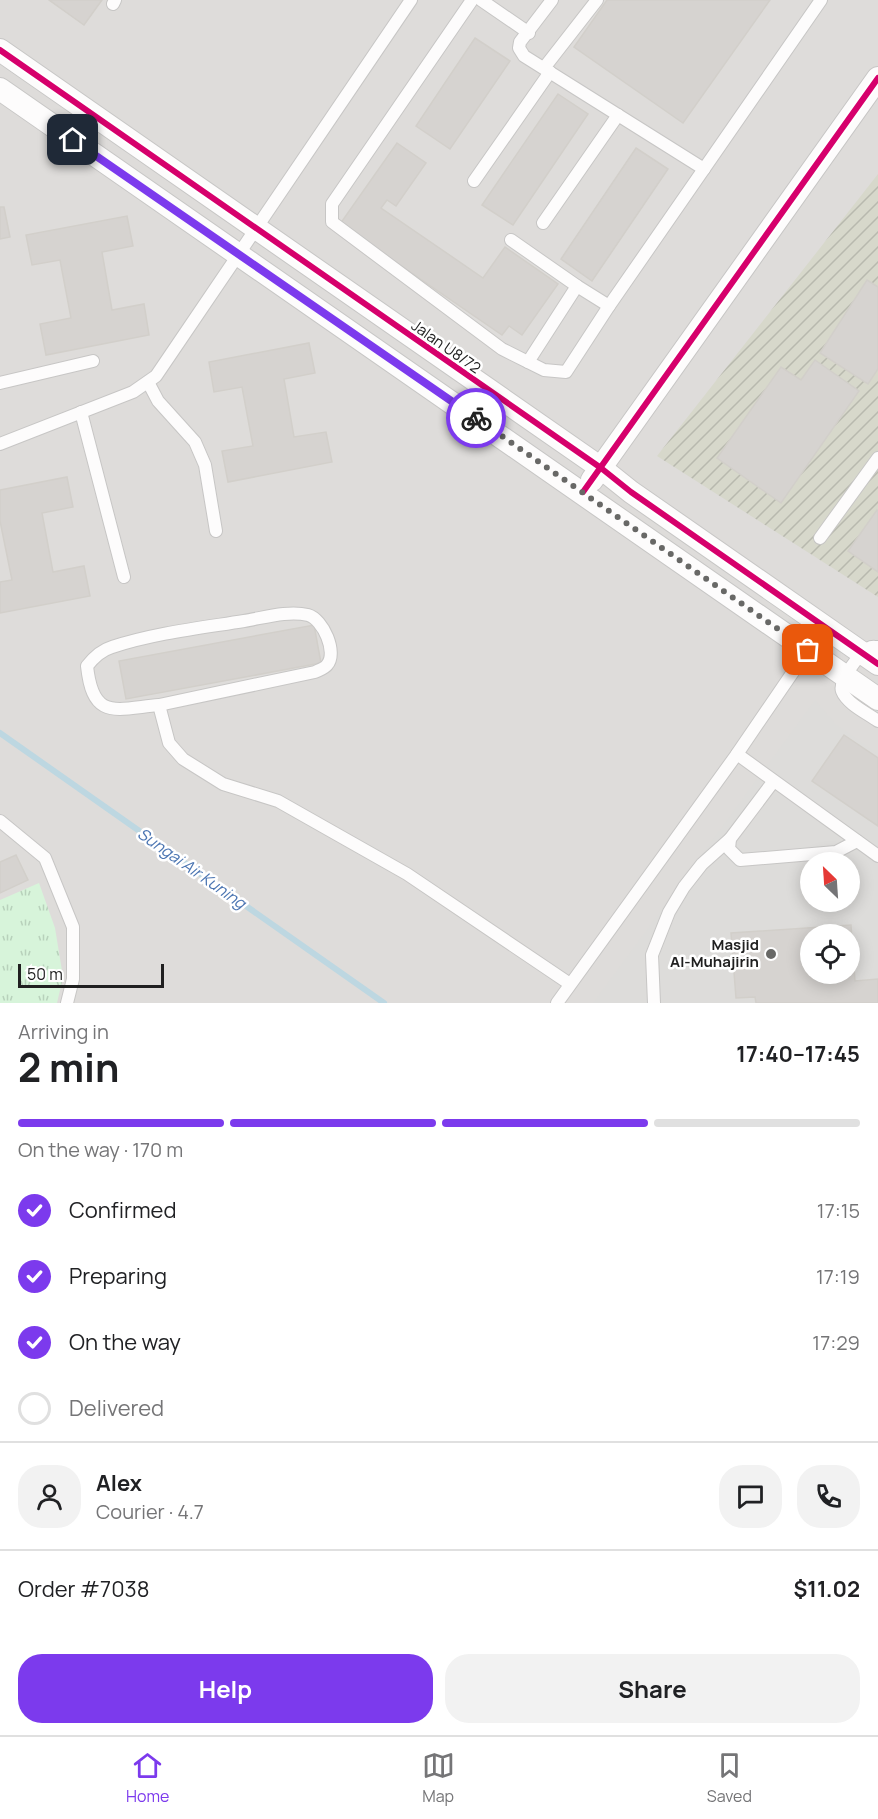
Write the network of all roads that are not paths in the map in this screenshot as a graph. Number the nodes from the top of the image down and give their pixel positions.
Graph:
1 (411, 0) edge
2 (472, 0) edge
3 (481, 0) edge
4 (552, 0) edge
5 (597, 0) edge
6 (821, 0) edge
7 (528, 33) junction
8 (0, 50) edge
9 (547, 70) junction
10 (878, 78) edge
11 (0, 89) edge
12 (618, 115) junction
13 (704, 169) junction
14 (474, 181) dead end
15 (543, 223) dead end
16 (256, 229) junction
17 (511, 240) dead end
18 (238, 255) junction
19 (577, 286) junction
20 (609, 306) junction
21 (93, 361) dead end
22 (528, 362) junction
23 (148, 382) junction
24 (0, 383) edge
25 (81, 412) junction
26 (0, 444) edge
27 (878, 458) edge
28 (601, 468) junction
29 (583, 492) junction
30 (216, 531) dead end
31 (820, 538) dead end
32 (124, 577) dead end
33 (808, 650) junction
34 (873, 655) edge
35 (845, 676) junction
36 (878, 699) edge
37 (159, 705) junction
38 (878, 721) edge
39 (737, 754) junction
40 (773, 782) junction
41 (0, 821) edge
42 (730, 839) junction
43 (857, 841) junction
44 (878, 856) edge
45 (570, 984) junction
46 (67, 1003) edge
47 (557, 1003) edge
48 (654, 1003) edge

1 - 16 lane
2 - 22 lane
3 - 7 lane
4 - 7 lane
5 - 9 lane
6 - 13 lane
7 - 9 lane
8 - 16 street, Jalan U8/72
9 - 12 lane
9 - 14 lane
10 - 28 street
11 - 18 street
12 - 13 lane
12 - 15 lane
13 - 20 lane
16 - 18 lane
16 - 28 street, Jalan U8/72
17 - 19 lane
18 - 23 lane
18 - 29 street
19 - 20 lane
19 - 22 lane
20 - 22 lane
21 - 24 lane
23 - 25 lane
23 - 30 lane
25 - 26 lane
25 - 32 lane
27 - 31 lane
28 - 29 street
28 - 34 street, Jalan U8/72
29 - 33 street
33 - 35 street
33 - 39 lane
34 - 35 lane
35 - 36 street
35 - 38 lane
37 - 37 lane
37 - 45 lane
39 - 40 lane
39 - 45 lane
40 - 42 lane
40 - 43 lane
41 - 46 lane
42 - 43 lane
42 - 48 lane
43 - 44 lane
45 - 47 lane

